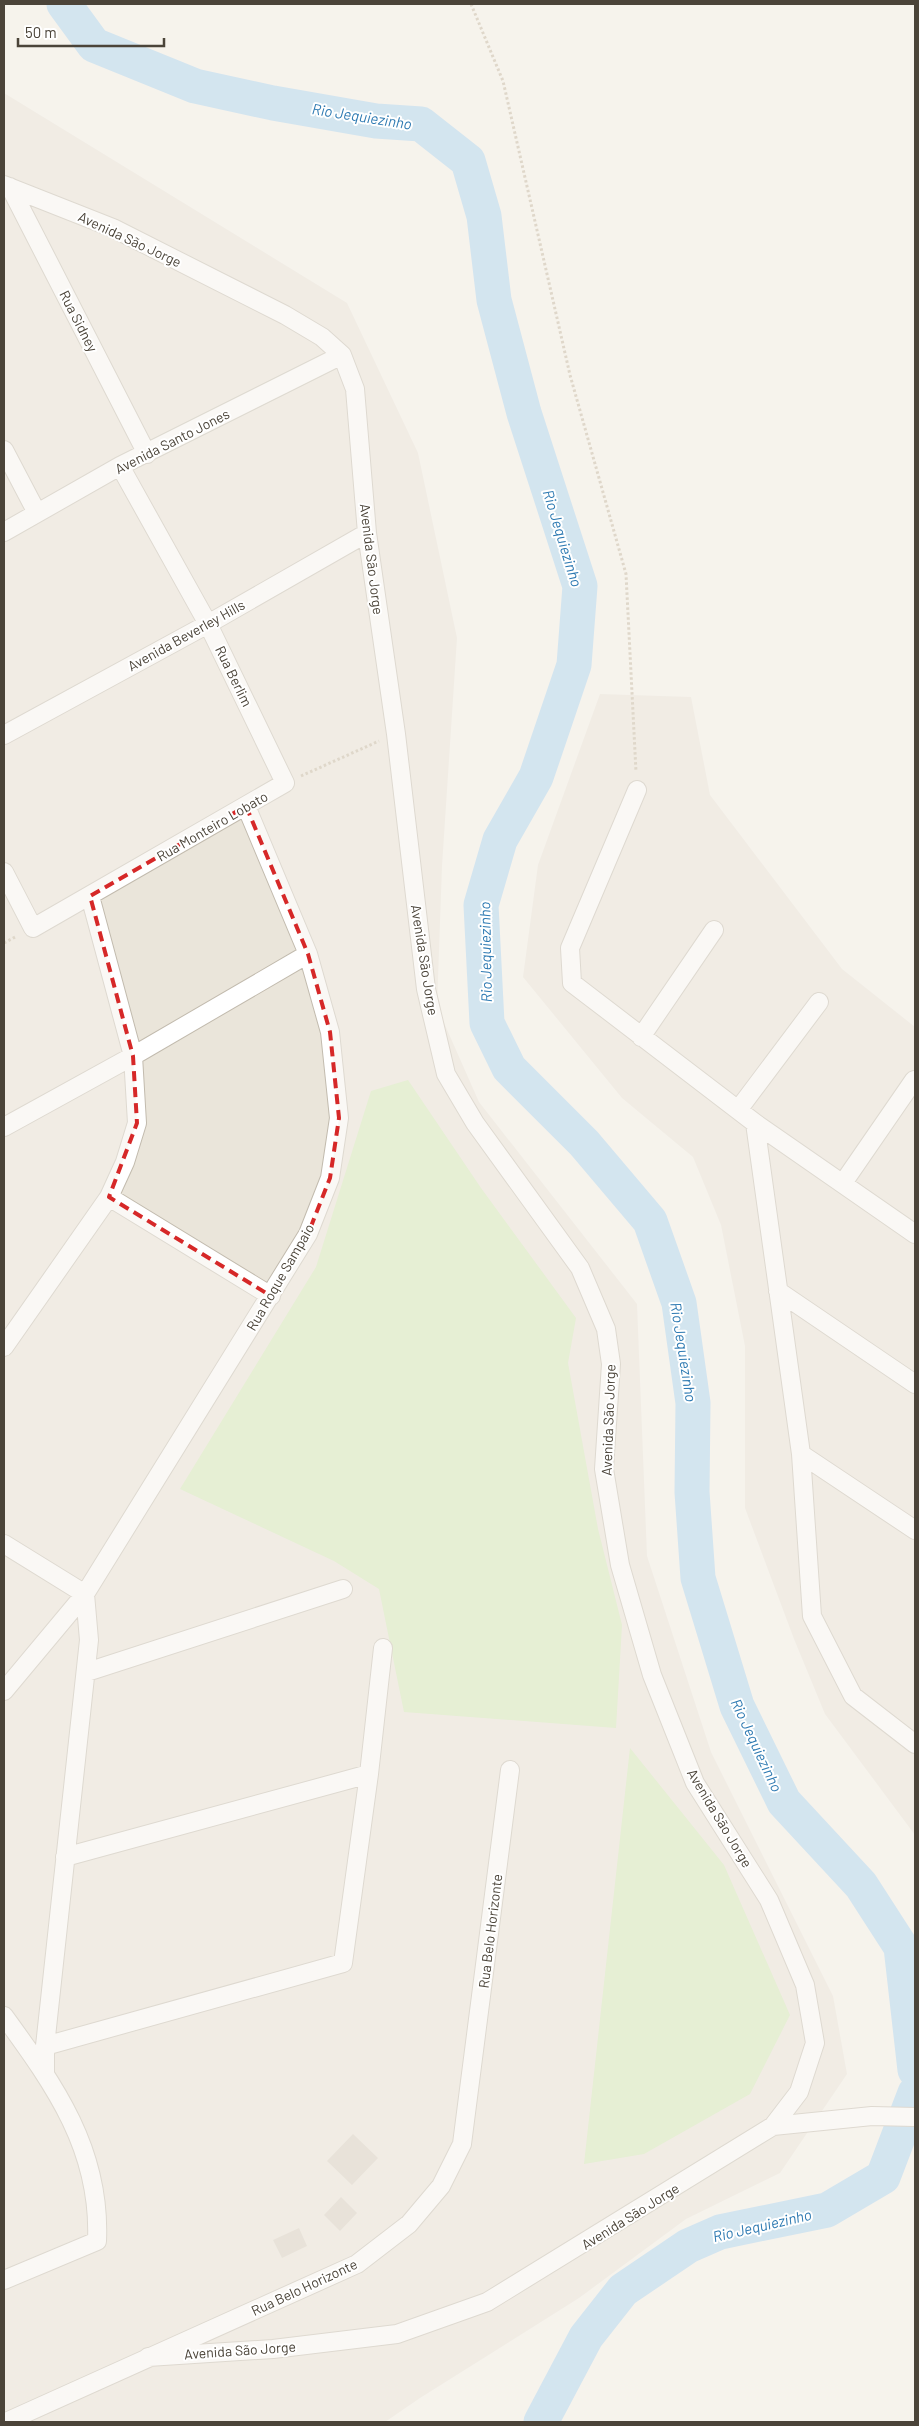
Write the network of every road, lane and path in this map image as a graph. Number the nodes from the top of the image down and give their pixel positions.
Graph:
1 (471, 4) edge
2 (7, 186) edge
3 (342, 355) junction
4 (4, 450) edge
5 (147, 454) junction
6 (120, 466) junction
7 (37, 513) junction
8 (4, 532) edge
9 (367, 533) junction
10 (208, 624) junction
11 (4, 734) edge
12 (396, 734) junction
13 (285, 783) junction
14 (637, 790) joint
15 (246, 806) junction
16 (4, 872) edge
17 (90, 896) junction
18 (714, 930) dead end
19 (308, 954) junction
20 (819, 1002) dead end
21 (642, 1037) junction
22 (133, 1056) junction
23 (914, 1080) dead end
24 (738, 1110) junction
25 (755, 1123) junction
26 (4, 1127) edge
27 (842, 1183) junction
28 (108, 1197) junction
29 (915, 1234) edge
30 (778, 1291) junction
31 (271, 1296) junction
32 (4, 1346) edge
33 (915, 1384) edge
34 (801, 1454) junction
35 (915, 1530) edge
36 (4, 1544) edge
37 (343, 1589) dead end
38 (85, 1594) junction
39 (383, 1648) dead end
40 (87, 1672) junction
41 (4, 1691) edge
42 (915, 1744) edge
43 (510, 1770) dead end
44 (370, 1774) junction
45 (65, 1857) junction
46 (4, 2016) edge
47 (45, 2046) junction
48 (45, 2073) junction
49 (915, 2117) edge
50 (773, 2126) junction
51 (4, 2280) edge
52 (148, 2357) junction
53 (6, 2422) edge

1 - 14 path
2 - 3 street, Avenida São Jorge
2 - 5 street, Rua Sidney
3 - 5 street, Avenida Santo Jones
3 - 9 street, Avenida São Jorge
4 - 7 street
5 - 6 street, Avenida Santo Jones
6 - 7 street, Avenida Santo Jones
6 - 10 street, Rua Berlim
7 - 8 street, Avenida Santo Jones
9 - 10 street, Avenida Beverley Hills
9 - 12 street, Avenida São Jorge
10 - 11 street, Avenida Beverley Hills
10 - 13 street, Rua Berlim
12 - 13 path
12 - 50 street, Avenida São Jorge
13 - 15 street, Rua Monteiro Lobato
14 - 21 street
15 - 17 street, Rua Monteiro Lobato
15 - 19 street, Rua Roque Sampaio
16 - 17 street, Rua Monteiro Lobato
17 - 22 street
18 - 21 street
19 - 22 street
19 - 31 street, Rua Roque Sampaio
20 - 24 street
21 - 24 street
22 - 26 street
22 - 28 street
23 - 27 street
24 - 25 street
25 - 27 street
25 - 30 street
27 - 29 street
28 - 31 street
28 - 32 street
30 - 33 street
30 - 34 street
31 - 38 street, Rua Roque Sampaio
34 - 35 street
34 - 42 street
36 - 38 street
37 - 40 street
38 - 40 street
38 - 41 street, Rua Roque Sampaio
39 - 44 street
40 - 45 street
43 - 52 street, Rua Belo Horizonte
44 - 45 street
44 - 47 street
45 - 47 street
46 - 48 street
47 - 48 street
48 - 51 street
49 - 50 street
50 - 52 street, Avenida São Jorge
52 - 53 street, Rua Belo Horizonte

